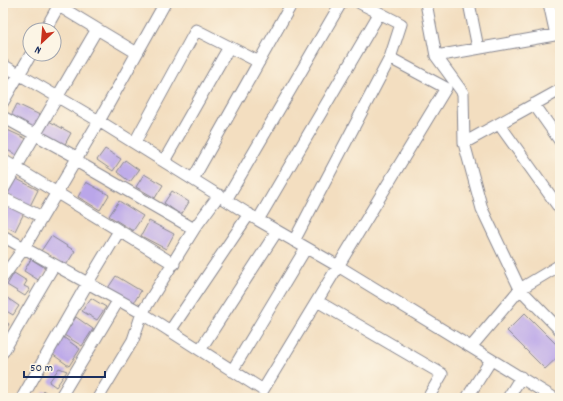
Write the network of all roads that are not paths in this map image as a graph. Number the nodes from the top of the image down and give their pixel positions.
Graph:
1 (165, 3) edge
2 (292, 3) edge
3 (341, 3) edge
4 (360, 3) edge
5 (426, 3) edge
6 (469, 3) edge
7 (549, 3) edge
8 (60, 4) edge
9 (379, 14) junction
10 (50, 22) edge
11 (97, 29) junction
12 (558, 35) edge
13 (229, 47) junction
14 (478, 48) junction
15 (137, 53) junction
16 (436, 56) junction
17 (390, 58) junction
18 (26, 62) edge
19 (258, 62) junction
20 (3, 65) edge
21 (19, 75) junction
22 (560, 90) edge
23 (58, 97) junction
24 (3, 102) edge
25 (534, 104) junction
26 (3, 117) edge
27 (99, 121) junction
28 (499, 124) junction
29 (35, 135) junction
30 (560, 141) edge
31 (135, 142) junction
32 (464, 143) junction
33 (3, 160) edge
34 (77, 160) junction
35 (164, 161) junction
36 (16, 168) junction
37 (193, 179) junction
38 (3, 190) edge
39 (57, 192) junction
40 (3, 198) edge
41 (222, 198) junction
42 (560, 208) edge
43 (42, 217) junction
44 (253, 217) junction
45 (194, 229) junction
46 (119, 231) junction
47 (276, 231) junction
48 (3, 236) edge
49 (294, 241) junction
50 (24, 248) junction
51 (306, 248) junction
52 (174, 264) junction
53 (54, 265) junction
54 (560, 265) edge
55 (338, 266) junction
56 (4, 273) edge
57 (87, 284) junction
58 (520, 289) junction
59 (118, 300) junction
60 (317, 301) junction
61 (142, 313) junction
62 (560, 330) edge
63 (170, 331) junction
64 (471, 347) junction
65 (200, 350) junction
66 (3, 352) edge
67 (491, 360) junction
68 (232, 371) junction
69 (521, 377) junction
70 (22, 398) edge
71 (60, 398) edge
72 (98, 398) edge
73 (428, 398) edge
74 (467, 398) edge
75 (508, 398) edge
76 (554, 398) edge

1 - 15 street
2 - 19 street
3 - 41 street
4 - 9 street
5 - 16 street
6 - 14 street
7 - 12 street
8 - 10 street
8 - 11 street
9 - 17 street
9 - 44 street
11 - 15 street
11 - 23 street
12 - 14 street
13 - 19 street
13 - 31 street
13 - 35 street
14 - 16 street
15 - 27 street
16 - 32 street
17 - 49 street
17 - 55 street
18 - 21 street
19 - 37 street
20 - 21 street
21 - 23 street
21 - 24 street
22 - 25 street
23 - 27 street
23 - 29 street
25 - 28 street
25 - 30 street
26 - 29 street
27 - 31 street
27 - 34 street
28 - 32 street
28 - 42 street
29 - 34 street
29 - 36 street
31 - 35 street
32 - 58 street
33 - 36 street
34 - 39 street
34 - 45 street
35 - 37 street
36 - 38 street
36 - 39 street
37 - 41 street
39 - 43 street
39 - 46 street
40 - 43 street
41 - 44 street
41 - 45 street
43 - 50 street
44 - 47 street
44 - 63 street
45 - 52 street
46 - 52 street
46 - 57 street
47 - 49 street
47 - 65 street
48 - 50 street
49 - 51 street
50 - 53 street
50 - 56 street
51 - 55 street
51 - 68 street
52 - 61 street
53 - 57 street
53 - 66 street
54 - 58 street
55 - 60 street
55 - 64 street
57 - 59 street
57 - 70 street
58 - 62 street
58 - 64 street
59 - 61 street
59 - 71 street
60 - 68 street
60 - 73 street
61 - 63 street
61 - 72 street
63 - 65 street
64 - 67 street
65 - 68 street
67 - 69 street
67 - 74 street
69 - 75 street
69 - 76 street

